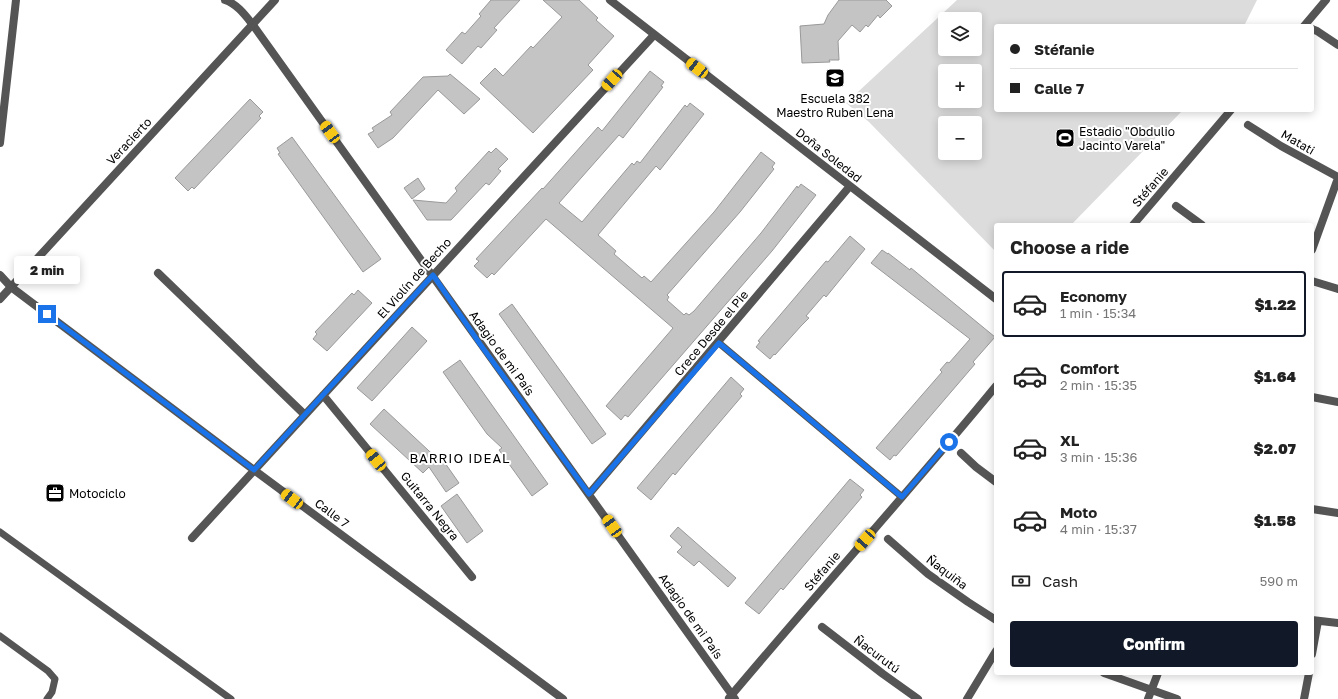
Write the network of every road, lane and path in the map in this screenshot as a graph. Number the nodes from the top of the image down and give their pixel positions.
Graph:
1 (16, 0) edge
2 (225, 0) edge
3 (276, 0) edge
4 (610, 0) edge
5 (1317, 0) edge
6 (1326, 0) edge
7 (1319, 9) junction
8 (1306, 24) edge
9 (253, 25) junction
10 (1314, 30) edge
11 (654, 35) junction
12 (1338, 45) edge
13 (1229, 112) edge
14 (1248, 125) dead end
15 (0, 143) edge
16 (1338, 178) edge
17 (850, 186) junction
18 (1176, 206) dead end
19 (1135, 223) edge
20 (1199, 223) edge
21 (1314, 244) edge
22 (158, 273) dead end
23 (0, 275) edge
24 (433, 275) junction
25 (1314, 282) edge
26 (11, 287) junction
27 (1338, 289) edge
28 (994, 297) edge
29 (0, 298) edge
30 (719, 343) junction
31 (994, 388) edge
32 (323, 395) junction
33 (1314, 397) edge
34 (1338, 402) edge
35 (305, 415) junction
36 (961, 453) dead end
37 (254, 470) junction
38 (994, 480) edge
39 (589, 494) junction
40 (902, 497) junction
41 (1314, 509) edge
42 (1338, 513) edge
43 (0, 532) edge
44 (192, 538) dead end
45 (888, 539) dead end
46 (472, 577) dead end
47 (994, 619) edge
48 (1315, 620) edge
49 (1338, 623) edge
50 (822, 627) dead end
51 (1314, 631) edge
52 (0, 636) edge
53 (994, 654) edge
54 (1110, 675) edge
55 (1157, 675) edge
56 (1309, 675) edge
57 (1152, 690) junction
58 (732, 698) edge
59 (47, 699) edge
60 (231, 699) edge
61 (563, 699) edge
62 (918, 699) edge
63 (968, 699) edge
64 (1148, 699) edge
65 (1177, 699) edge
66 (1304, 699) edge

1 - 15 street
2 - 9 street, Adagio de mi País
3 - 9 street, Veracierto
4 - 11 street, Doña Soledad
5 - 7 street
6 - 7 street
7 - 8 street
9 - 24 street, Adagio de mi País
9 - 26 street, Veracierto
10 - 12 street
11 - 17 street, Doña Soledad
11 - 24 street, El Violín de Becho
13 - 19 street, Stéfanie
14 - 16 street, Matati
16 - 21 street
17 - 28 street, Doña Soledad
17 - 30 street, Crece Desde el Pie
18 - 20 street
22 - 35 street
23 - 26 street, Calle 7
24 - 32 street, El Violín de Becho
24 - 39 street, Adagio de mi País
25 - 27 street
26 - 29 street, Veracierto
26 - 37 street, Calle 7
30 - 39 street, Crece Desde el Pie
30 - 40 lane
31 - 40 street, Stéfanie
32 - 35 street, El Violín de Becho
32 - 46 street, Guitarra Negra
33 - 34 street
35 - 37 street, El Violín de Becho
36 - 38 street
37 - 44 street, El Violín de Becho
37 - 61 street, Calle 7
39 - 58 street, Adagio de mi País
40 - 58 street, Stéfanie
41 - 42 street
43 - 60 lane
45 - 47 street, Ñaquiña
48 - 49 street
48 - 51 street
50 - 62 street, Ñacurutú
52 - 59 lane
53 - 63 street
54 - 57 street
55 - 57 street
56 - 66 street
57 - 64 street
57 - 65 street

